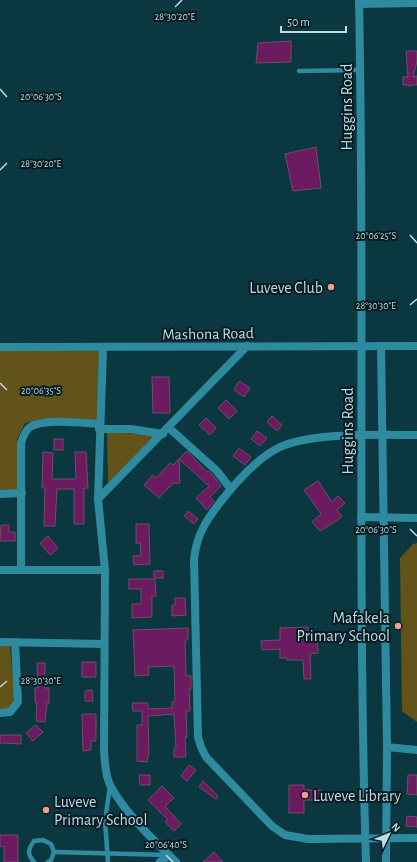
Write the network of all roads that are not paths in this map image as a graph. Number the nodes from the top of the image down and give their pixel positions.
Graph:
1 (359, 2) edge
2 (417, 3) edge
3 (360, 70) junction
4 (299, 71) dead end
5 (248, 346) junction
6 (381, 346) junction
7 (417, 346) edge
8 (0, 347) edge
9 (362, 347) junction
10 (103, 348) junction
11 (99, 426) junction
12 (166, 431) junction
13 (361, 434) junction
14 (382, 435) junction
15 (417, 435) edge
16 (230, 488) junction
17 (22, 493) junction
18 (0, 494) edge
19 (98, 499) junction
20 (361, 517) junction
21 (384, 518) junction
22 (417, 518) edge
23 (0, 570) edge
24 (21, 570) junction
25 (105, 570) junction
26 (0, 642) edge
27 (15, 642) junction
28 (104, 644) junction
29 (0, 713) edge
30 (387, 747) junction
31 (417, 750) edge
32 (110, 784) junction
33 (417, 838) edge
34 (365, 839) junction
35 (386, 839) junction
36 (54, 852) junction
37 (107, 854) junction
38 (169, 855) junction
39 (34, 862) edge
40 (48, 862) edge
41 (108, 862) edge
42 (160, 862) edge
43 (176, 862) edge
44 (366, 862) edge
45 (386, 862) edge

1 - 2 street
1 - 3 street, Huggins Road
3 - 4 lane
3 - 9 street, Huggins Road
5 - 9 street, Mashona Road
5 - 10 street, Mashona Road
5 - 12 street
6 - 7 street, Mashona Road
6 - 9 street, Mashona Road
6 - 14 street
8 - 10 street, Mashona Road
9 - 13 street, Huggins Road
10 - 11 street
11 - 12 street
11 - 17 street
11 - 19 street
12 - 16 street
12 - 19 street
13 - 14 street
13 - 16 street
13 - 20 street, Huggins Road
14 - 15 street
14 - 21 street
16 - 34 street
17 - 18 street
17 - 24 street
19 - 25 street
20 - 21 street
20 - 34 street, Huggins Road
21 - 22 street
21 - 30 street
23 - 24 street
24 - 25 street
25 - 28 street
26 - 27 street
27 - 28 street
27 - 29 street
28 - 32 street
30 - 31 street
30 - 35 street
32 - 37 lane
32 - 38 street
33 - 35 street
34 - 35 street
34 - 44 street, Huggins Road
35 - 45 street
36 - 37 lane
36 - 39 lane
36 - 40 lane
37 - 38 lane
37 - 41 lane
38 - 42 street
38 - 43 street

